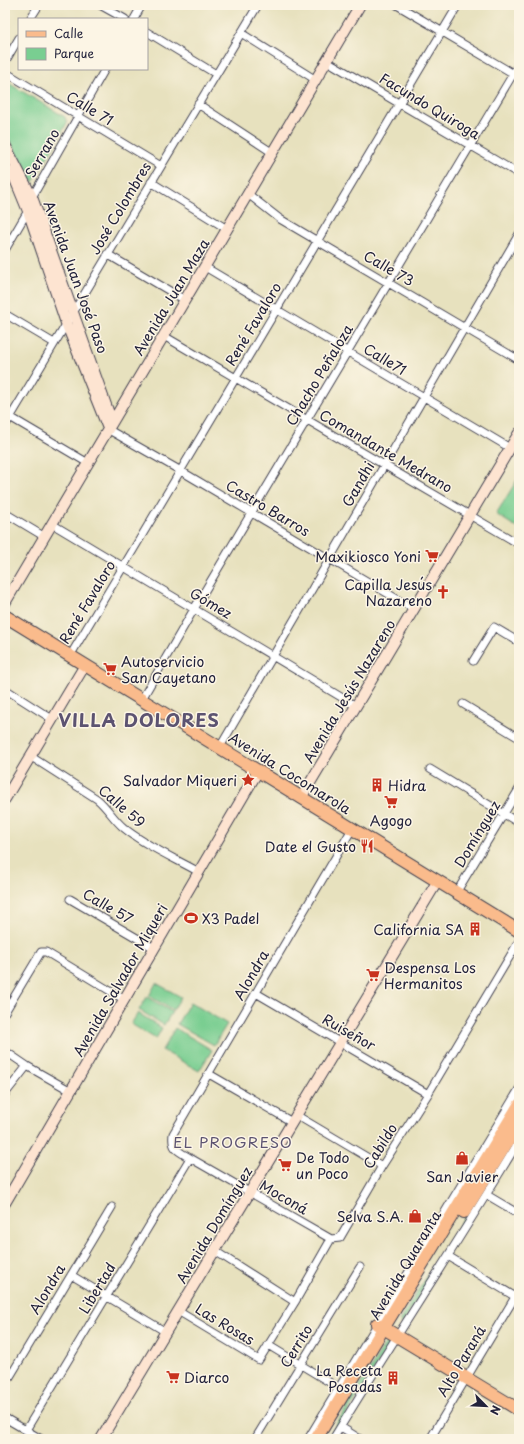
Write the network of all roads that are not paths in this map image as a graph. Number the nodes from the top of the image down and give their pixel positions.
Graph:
1 (38, 5) edge
2 (100, 5) edge
3 (142, 5) edge
4 (258, 5) edge
5 (360, 5) edge
6 (397, 5) edge
7 (458, 5) edge
8 (31, 18) edge
9 (123, 18) edge
10 (135, 18) edge
11 (442, 32) junction
12 (148, 33) edge
13 (241, 33) junction
14 (18, 40) edge
15 (327, 61) junction
16 (5, 62) edge
17 (519, 64) edge
18 (104, 70) edge
19 (5, 72) edge
20 (216, 74) junction
21 (516, 75) edge
22 (316, 80) junction
23 (399, 103) junction
24 (198, 104) junction
25 (78, 116) junction
26 (5, 145) edge
27 (471, 146) junction
28 (273, 153) junction
29 (5, 160) edge
30 (161, 166) junction
31 (519, 174) edge
32 (151, 182) junction
33 (248, 194) junction
34 (32, 196) junction
35 (28, 211) junction
36 (227, 229) junction
37 (519, 234) edge
38 (317, 241) junction
39 (5, 250) edge
40 (107, 254) junction
41 (205, 267) junction
42 (388, 283) junction
43 (185, 300) junction
44 (276, 310) junction
45 (73, 311) junction
46 (5, 314) edge
47 (66, 323) junction
48 (464, 328) junction
49 (164, 336) junction
50 (54, 343) junction
51 (348, 352) junction
52 (519, 360) edge
53 (236, 378) junction
54 (424, 397) junction
55 (8, 416) edge
56 (307, 420) junction
57 (5, 426) edge
58 (111, 426) junction
59 (518, 436) edge
60 (510, 448) junction
61 (88, 463) junction
62 (384, 465) junction
63 (181, 471) junction
64 (5, 513) edge
65 (252, 514) junction
66 (470, 516) junction
67 (52, 524) junction
68 (45, 537) junction
69 (519, 544) edge
70 (330, 560) junction
71 (124, 566) junction
72 (5, 603) edge
73 (194, 609) junction
74 (414, 609) junction
75 (5, 616) edge
76 (519, 642) edge
77 (70, 656) junction
78 (273, 656) junction
79 (473, 662) dead end
80 (85, 665) junction
81 (5, 689) edge
82 (142, 699) junction
83 (463, 704) dead end
84 (356, 706) junction
85 (52, 719) junction
86 (519, 738) edge
87 (220, 747) junction
88 (30, 756) junction
89 (430, 769) dead end
90 (258, 771) junction
91 (519, 789) edge
92 (301, 798) junction
93 (5, 799) edge
94 (504, 814) junction
95 (519, 823) edge
96 (352, 829) junction
97 (199, 872) junction
98 (437, 882) junction
99 (456, 893) junction
100 (70, 899) dead end
101 (519, 930) edge
102 (519, 941) edge
103 (154, 948) junction
104 (256, 993) junction
105 (125, 1000) junction
106 (5, 1012) edge
107 (341, 1042) junction
108 (5, 1051) edge
109 (27, 1066) junction
110 (209, 1074) junction
111 (519, 1088) edge
112 (71, 1091) junction
113 (5, 1094) edge
114 (428, 1094) junction
115 (519, 1105) edge
116 (294, 1119) junction
117 (519, 1123) edge
118 (173, 1134) joint
119 (519, 1140) edge
120 (511, 1154) junction
121 (190, 1158) junction
122 (494, 1164) junction
123 (382, 1166) junction
124 (250, 1192) junction
125 (487, 1194) junction
126 (5, 1203) edge
127 (112, 1207) dead end
128 (519, 1214) edge
129 (331, 1239) junction
130 (215, 1251) junction
131 (448, 1256) junction
132 (360, 1267) dead end
133 (71, 1275) junction
134 (106, 1297) junction
135 (517, 1298) edge
136 (295, 1302) junction
137 (178, 1311) junction
138 (387, 1330) junction
139 (166, 1332) junction
140 (268, 1345) junction
141 (259, 1360) joint
142 (300, 1364) junction
143 (466, 1378) junction
144 (5, 1385) edge
145 (339, 1388) junction
146 (519, 1410) edge
147 (5, 1418) edge
148 (340, 1427) junction
149 (26, 1430) junction
150 (41, 1439) edge
151 (101, 1439) edge
152 (255, 1439) edge
153 (308, 1439) edge
154 (316, 1439) edge
155 (326, 1439) edge
156 (333, 1439) edge
157 (360, 1439) edge
158 (430, 1439) edge

1 - 8 street
2 - 9 street
3 - 10 street
4 - 13 street, José Colombres
5 - 15 main road, Avenida Juan Maza
6 - 11 street
7 - 11 street, René Favaloro
11 - 21 street
11 - 23 street, René Favaloro
12 - 20 street
13 - 20 street, José Colombres
13 - 22 street
14 - 16 street
15 - 22 main road, Avenida Juan Maza
15 - 23 street, Facundo Quiroga
17 - 21 street, Chacho Peñaloza
18 - 25 street, Serrano
19 - 25 street, Calle 71
20 - 24 street, José Colombres
21 - 27 street, Chacho Peñaloza
22 - 28 main road, Avenida Juan Maza
23 - 27 street, Facundo Quiroga
23 - 38 street, René Favaloro
24 - 28 street
24 - 30 street, José Colombres
25 - 30 street, Calle 71
25 - 34 street, Serrano
26 - 34 main road, Avenida Juan José Paso
27 - 31 street, Facundo Quiroga
27 - 42 street, Chacho Peñaloza
28 - 33 main road, Avenida Juan Maza
29 - 35 main road, Avenida Juan José Paso
30 - 32 street, José Colombres
32 - 36 street
32 - 40 street, José Colombres
33 - 36 main road, Avenida Juan Maza
33 - 38 street, Calle 73
34 - 35 street, Serrano
34 - 45 main road, Avenida Juan José Paso
35 - 39 street, Serrano
35 - 47 main road, Avenida Juan José Paso
36 - 41 main road, Avenida Juan Maza
37 - 48 street, Gandhi
38 - 42 street, Calle 73
38 - 44 street, René Favaloro
40 - 43 street
40 - 45 street, José Colombres
41 - 43 main road, Avenida Juan Maza
41 - 44 street, Calle71
42 - 48 street, Calle 73
42 - 51 street, Chacho Peñaloza
43 - 49 main road, Avenida Juan Maza
44 - 51 street, Calle71
44 - 53 street, René Favaloro
45 - 47 street, José Colombres
45 - 58 main road, Avenida Juan José Paso
46 - 50 street
47 - 50 street, José Colombres
47 - 58 main road, Avenida Juan José Paso
48 - 52 street, Calle 73
48 - 54 street, Gandhi
49 - 53 street, Comandante Medrano
49 - 58 main road, Avenida Juan Maza
50 - 55 street, José Colombres
51 - 54 street, Calle71
51 - 56 street, Chacho Peñaloza
53 - 56 street, Comandante Medrano
53 - 63 street, René Favaloro
54 - 60 street, Calle71
54 - 62 street, Gandhi
55 - 57 street, José Colombres
55 - 61 street
56 - 62 street, Comandante Medrano
56 - 65 street, Chacho Peñaloza
58 - 61 main road, Avenida Juan Maza
58 - 63 street, Castro Barros
59 - 60 main road, Avenida Jesús Nazareno
60 - 66 main road, Avenida Jesús Nazareno
61 - 67 main road, Avenida Juan Maza
62 - 66 street, Comandante Medrano
62 - 70 street, Gandhi
63 - 65 street, Castro Barros
63 - 71 street, René Favaloro
64 - 68 street
65 - 70 street, Castro Barros
65 - 73 street, Chacho Peñaloza
66 - 69 street, Comandante Medrano
66 - 74 main road, Avenida Jesús Nazareno
67 - 68 main road, Avenida Juan Maza
67 - 71 street, Gómez
68 - 72 main road, Avenida Juan Maza
70 - 74 street, Castro Barros
70 - 78 street, Gandhi
71 - 73 street, Gómez
71 - 77 street, René Favaloro
73 - 78 street, Gómez
73 - 82 street, Chacho Peñaloza
74 - 84 main road, Avenida Jesús Nazareno
75 - 77 main road, Avenida Cocomarola
76 - 79 street
77 - 80 main road, Avenida Cocomarola
78 - 84 street, Gómez
78 - 87 street, Gandhi
80 - 82 main road, Avenida Cocomarola
80 - 85 main road
81 - 85 street
82 - 87 main road, Avenida Cocomarola
83 - 86 street
84 - 92 main road, Avenida Jesús Nazareno
85 - 88 main road
87 - 90 main road, Avenida Cocomarola
88 - 93 main road
88 - 97 street, Calle 59
89 - 94 street
90 - 92 main road, Avenida Cocomarola
90 - 97 main road, Avenida Salvador Miqueri
91 - 94 street, Domínguez
92 - 96 main road, Avenida Cocomarola
94 - 95 street
94 - 99 street, Domínguez
96 - 98 main road, Avenida Cocomarola
96 - 104 street, Alondra
97 - 103 main road, Avenida Salvador Miqueri
98 - 99 main road, Avenida Cocomarola
98 - 107 main road, Avenida Domínguez
99 - 101 main road, Avenida Cocomarola
100 - 103 street, Calle 57
102 - 114 street, Cabildo
103 - 105 main road, Avenida Salvador Miqueri
104 - 107 street, Ruiseñor
104 - 110 street, Alondra
105 - 106 street
105 - 112 main road, Avenida Salvador Miqueri
107 - 114 street, Ruiseñor
107 - 116 main road, Avenida Domínguez
108 - 109 street
109 - 112 street
109 - 113 street
110 - 116 street
110 - 118 street, Alondra
111 - 138 street
112 - 126 main road, Avenida Salvador Miqueri
114 - 123 street, Cabildo
115 - 138 main road, Avenida Quaranta
116 - 123 street
116 - 124 main road, Avenida Domínguez
117 - 122 main road, Avenida Quaranta
118 - 121 street, Moconá
119 - 120 street
120 - 122 main road
120 - 125 street
121 - 124 street, Moconá
121 - 134 street, Libertad
122 - 138 main road, Avenida Quaranta
123 - 129 street, Cabildo
124 - 129 street, Moconá
124 - 130 main road, Avenida Domínguez
125 - 128 street
125 - 131 street
127 - 133 street, Alondra
129 - 136 street, Cabildo
130 - 136 street
130 - 137 main road, Avenida Domínguez
131 - 135 street
131 - 138 street
132 - 142 street, Cerrito
133 - 134 street
133 - 144 street, Alondra
134 - 139 street
134 - 149 street, Libertad
135 - 143 street, Alto Paraná
136 - 140 street, Cabildo
137 - 139 main road, Avenida Domínguez
137 - 141 street, Las Rosas
138 - 143 main road
138 - 145 street
138 - 148 street
138 - 154 main road, Avenida Quaranta
138 - 155 main road, Avenida Quaranta
139 - 151 main road, Avenida Domínguez
140 - 141 street, Cabildo
140 - 142 street, Las Rosas
142 - 145 street, Las Rosas
142 - 152 street, Cerrito
143 - 146 main road
143 - 158 street, Alto Paraná
145 - 153 street
147 - 149 street
148 - 156 street
148 - 157 street
149 - 150 street

